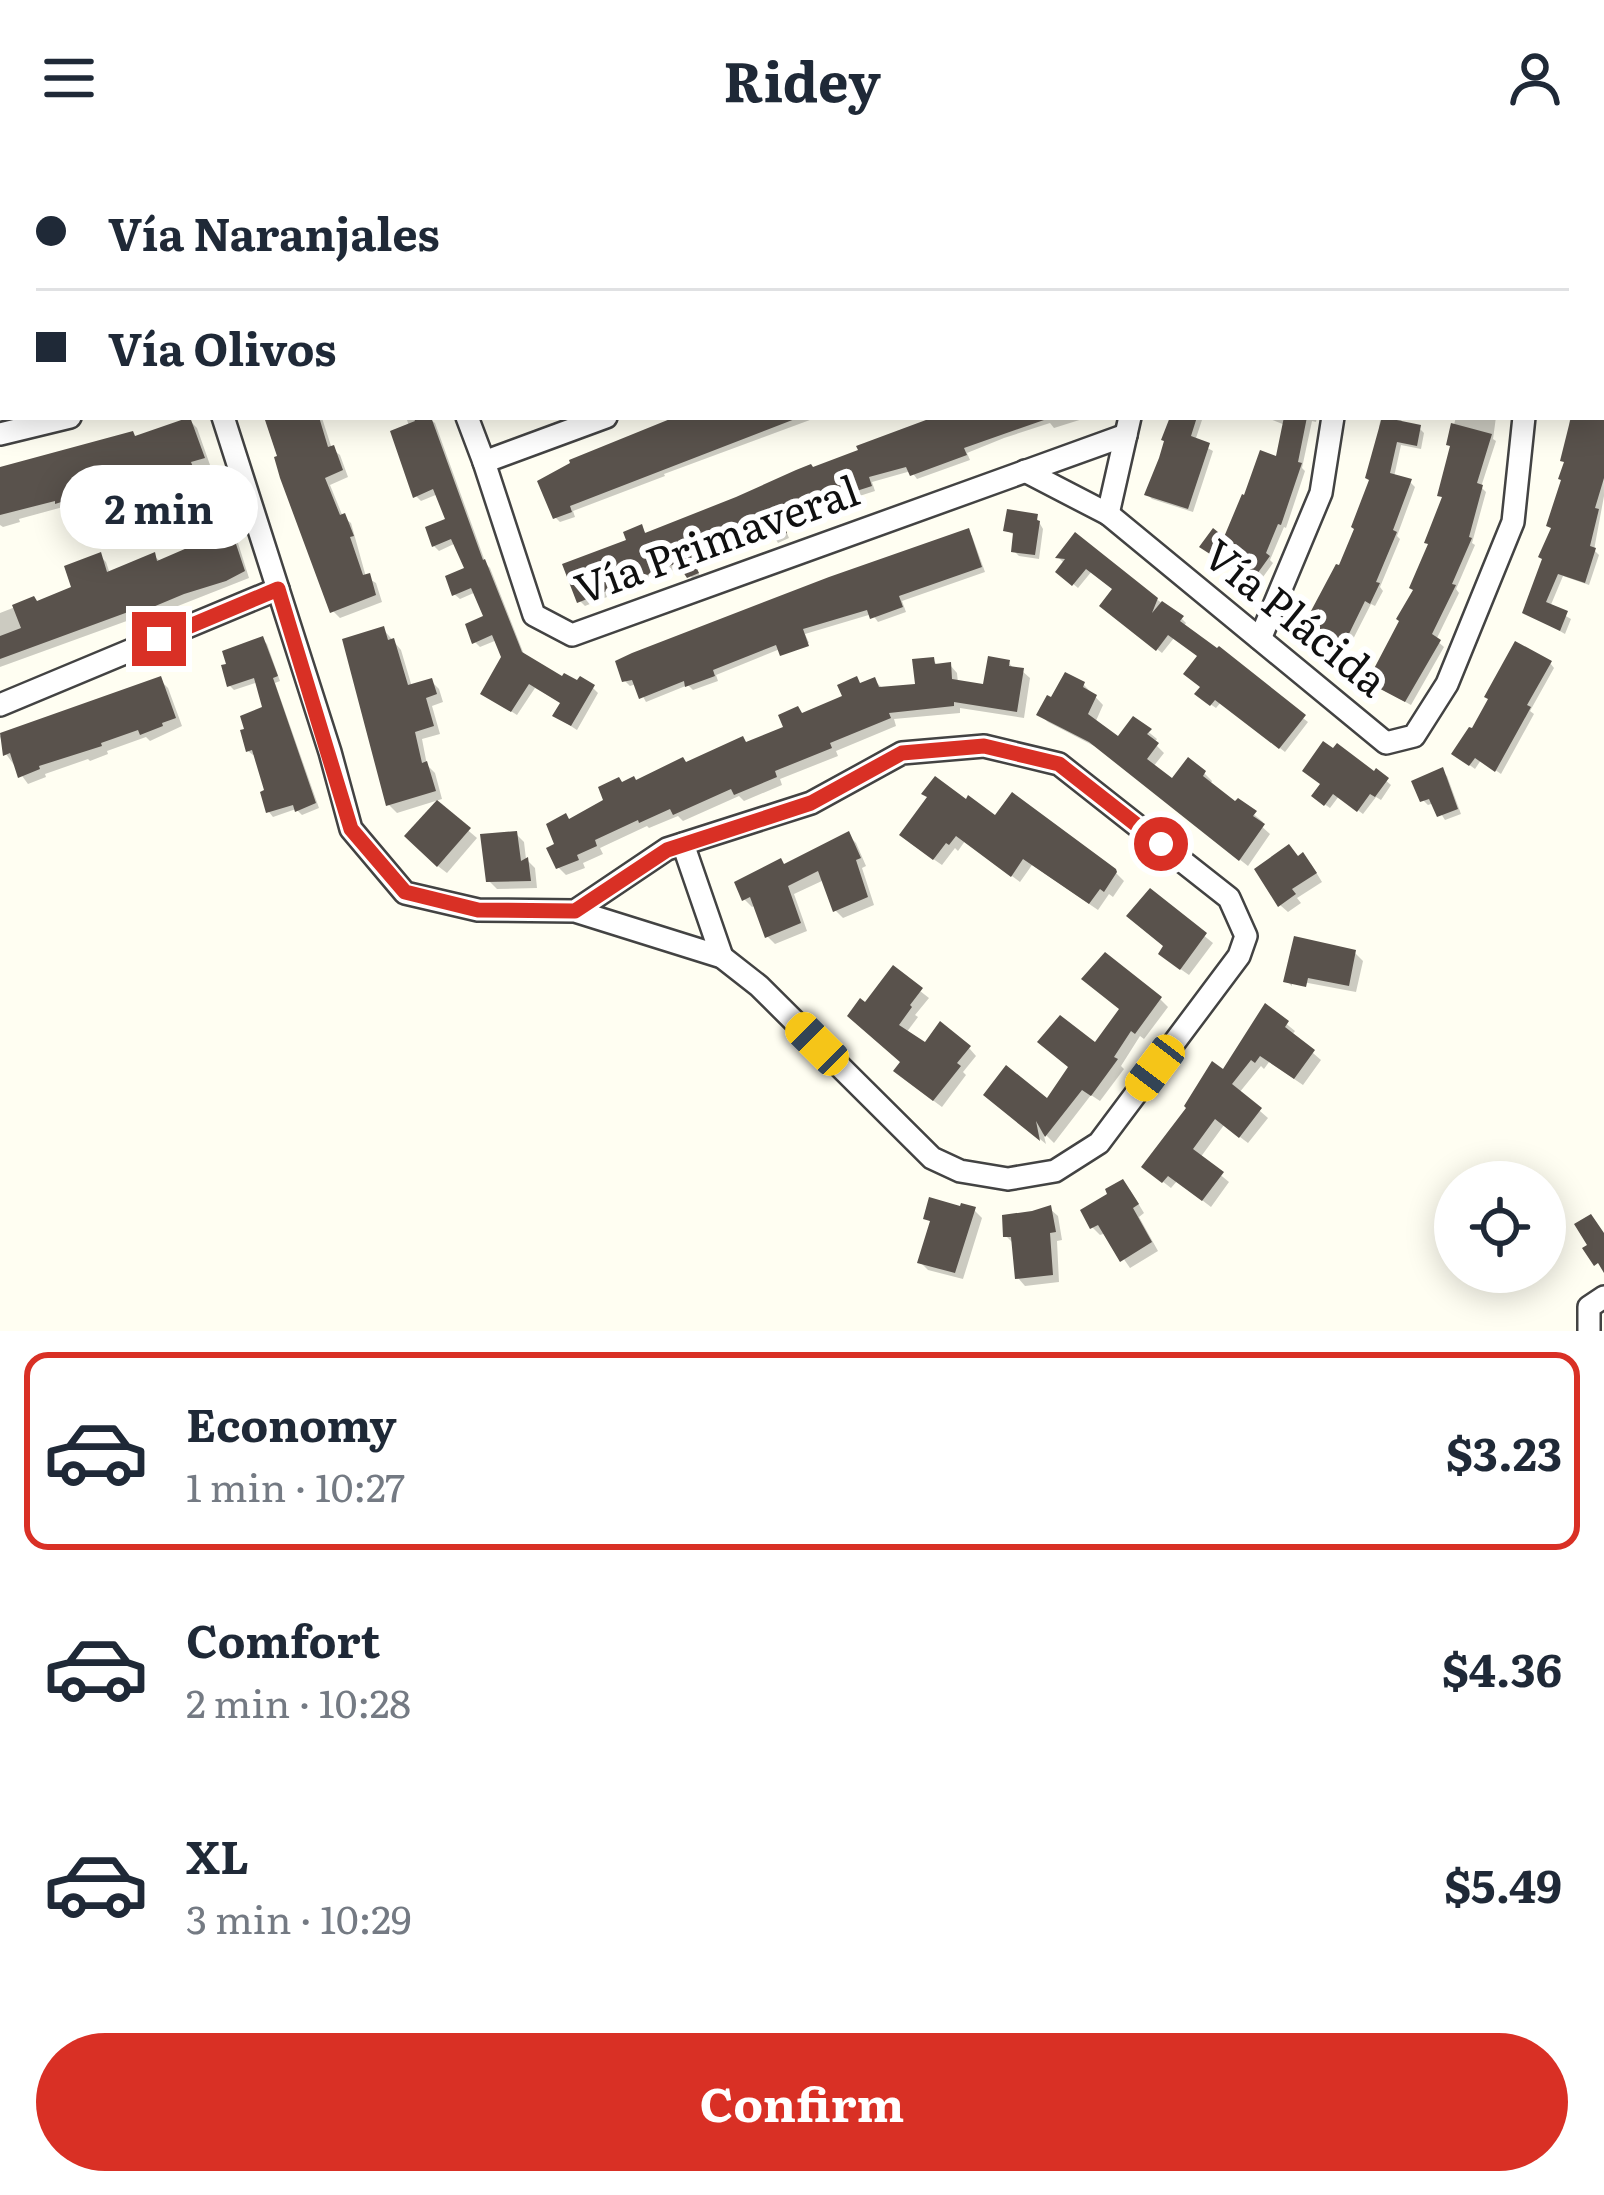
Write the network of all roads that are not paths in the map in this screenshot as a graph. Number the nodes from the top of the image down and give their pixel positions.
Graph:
1 (58, 420) edge
2 (224, 420) edge
3 (468, 420) edge
4 (597, 420) edge
5 (1333, 420) edge
6 (1524, 420) edge
7 (1128, 426) edge
8 (0, 434) edge
9 (484, 462) junction
10 (1025, 471) junction
11 (1108, 514) junction
12 (278, 589) junction
13 (1260, 639) junction
14 (0, 705) edge
15 (683, 844) junction
16 (575, 911) junction
17 (722, 957) junction
18 (1604, 1297) edge
19 (1589, 1331) edge

1 - 8 street
2 - 12 street
3 - 9 street, Vía Primaveral
4 - 9 street
5 - 13 street
6 - 13 street, Vía Plácida
7 - 10 street, Vía Primaveral
7 - 11 street
9 - 10 street, Vía Primaveral
10 - 11 street, Vía Plácida
11 - 13 street, Vía Plácida
12 - 14 street
12 - 16 street
15 - 16 street
15 - 17 street
15 - 17 street
16 - 17 street
18 - 19 street

